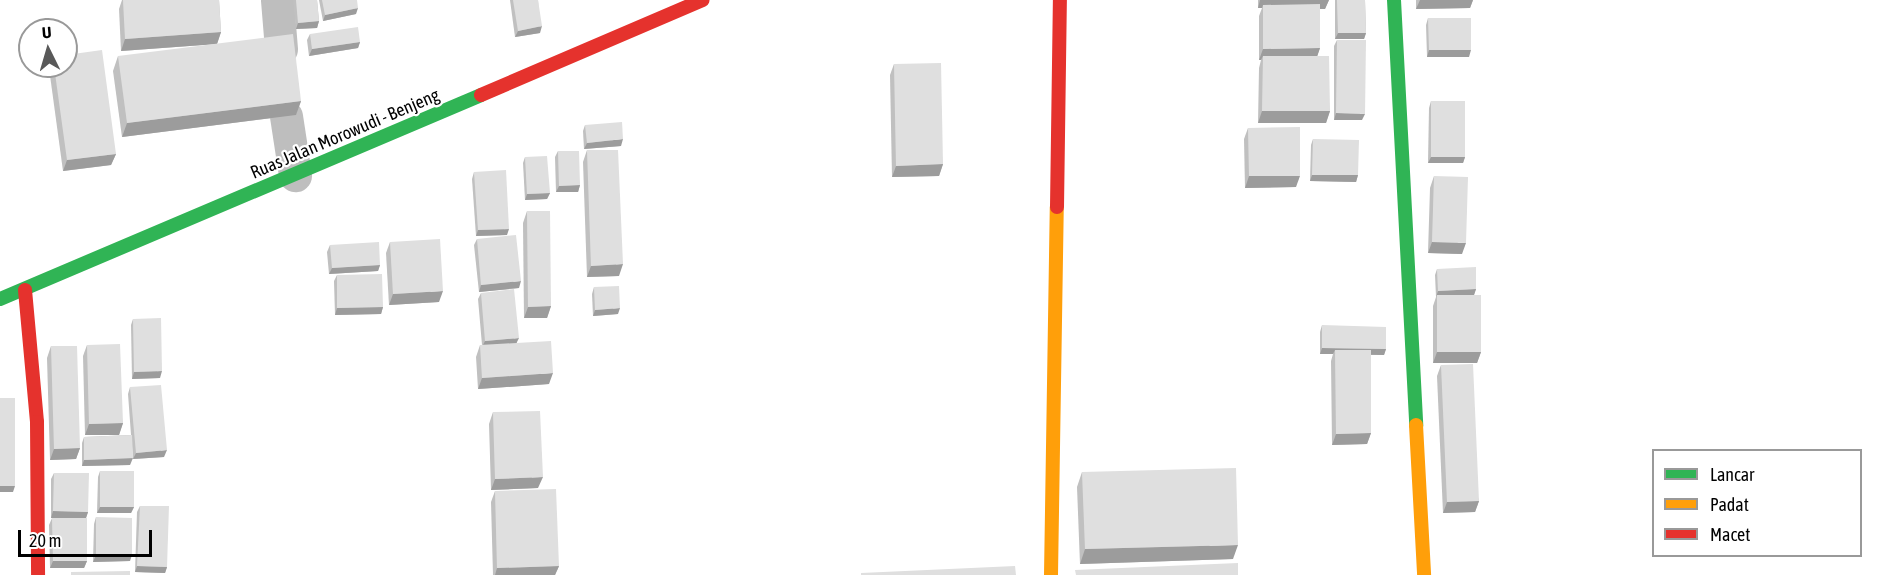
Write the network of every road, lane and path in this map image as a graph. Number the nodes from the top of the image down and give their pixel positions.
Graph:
1 (277, 0) edge
2 (702, 0) edge
3 (1060, 0) edge
4 (1394, 0) edge
5 (281, 49) edge
6 (286, 116) edge
7 (295, 175) junction
8 (25, 290) junction
9 (0, 299) edge
10 (38, 575) edge
11 (1051, 575) edge
12 (1424, 575) edge

1 - 5 street
2 - 7 street, Ruas Jalan Morowudi - Benjeng
3 - 11 street
4 - 12 street
6 - 7 street
7 - 8 street, Ruas Jalan Morowudi - Benjeng
8 - 9 street, Ruas Jalan Morowudi - Benjeng
8 - 10 street

